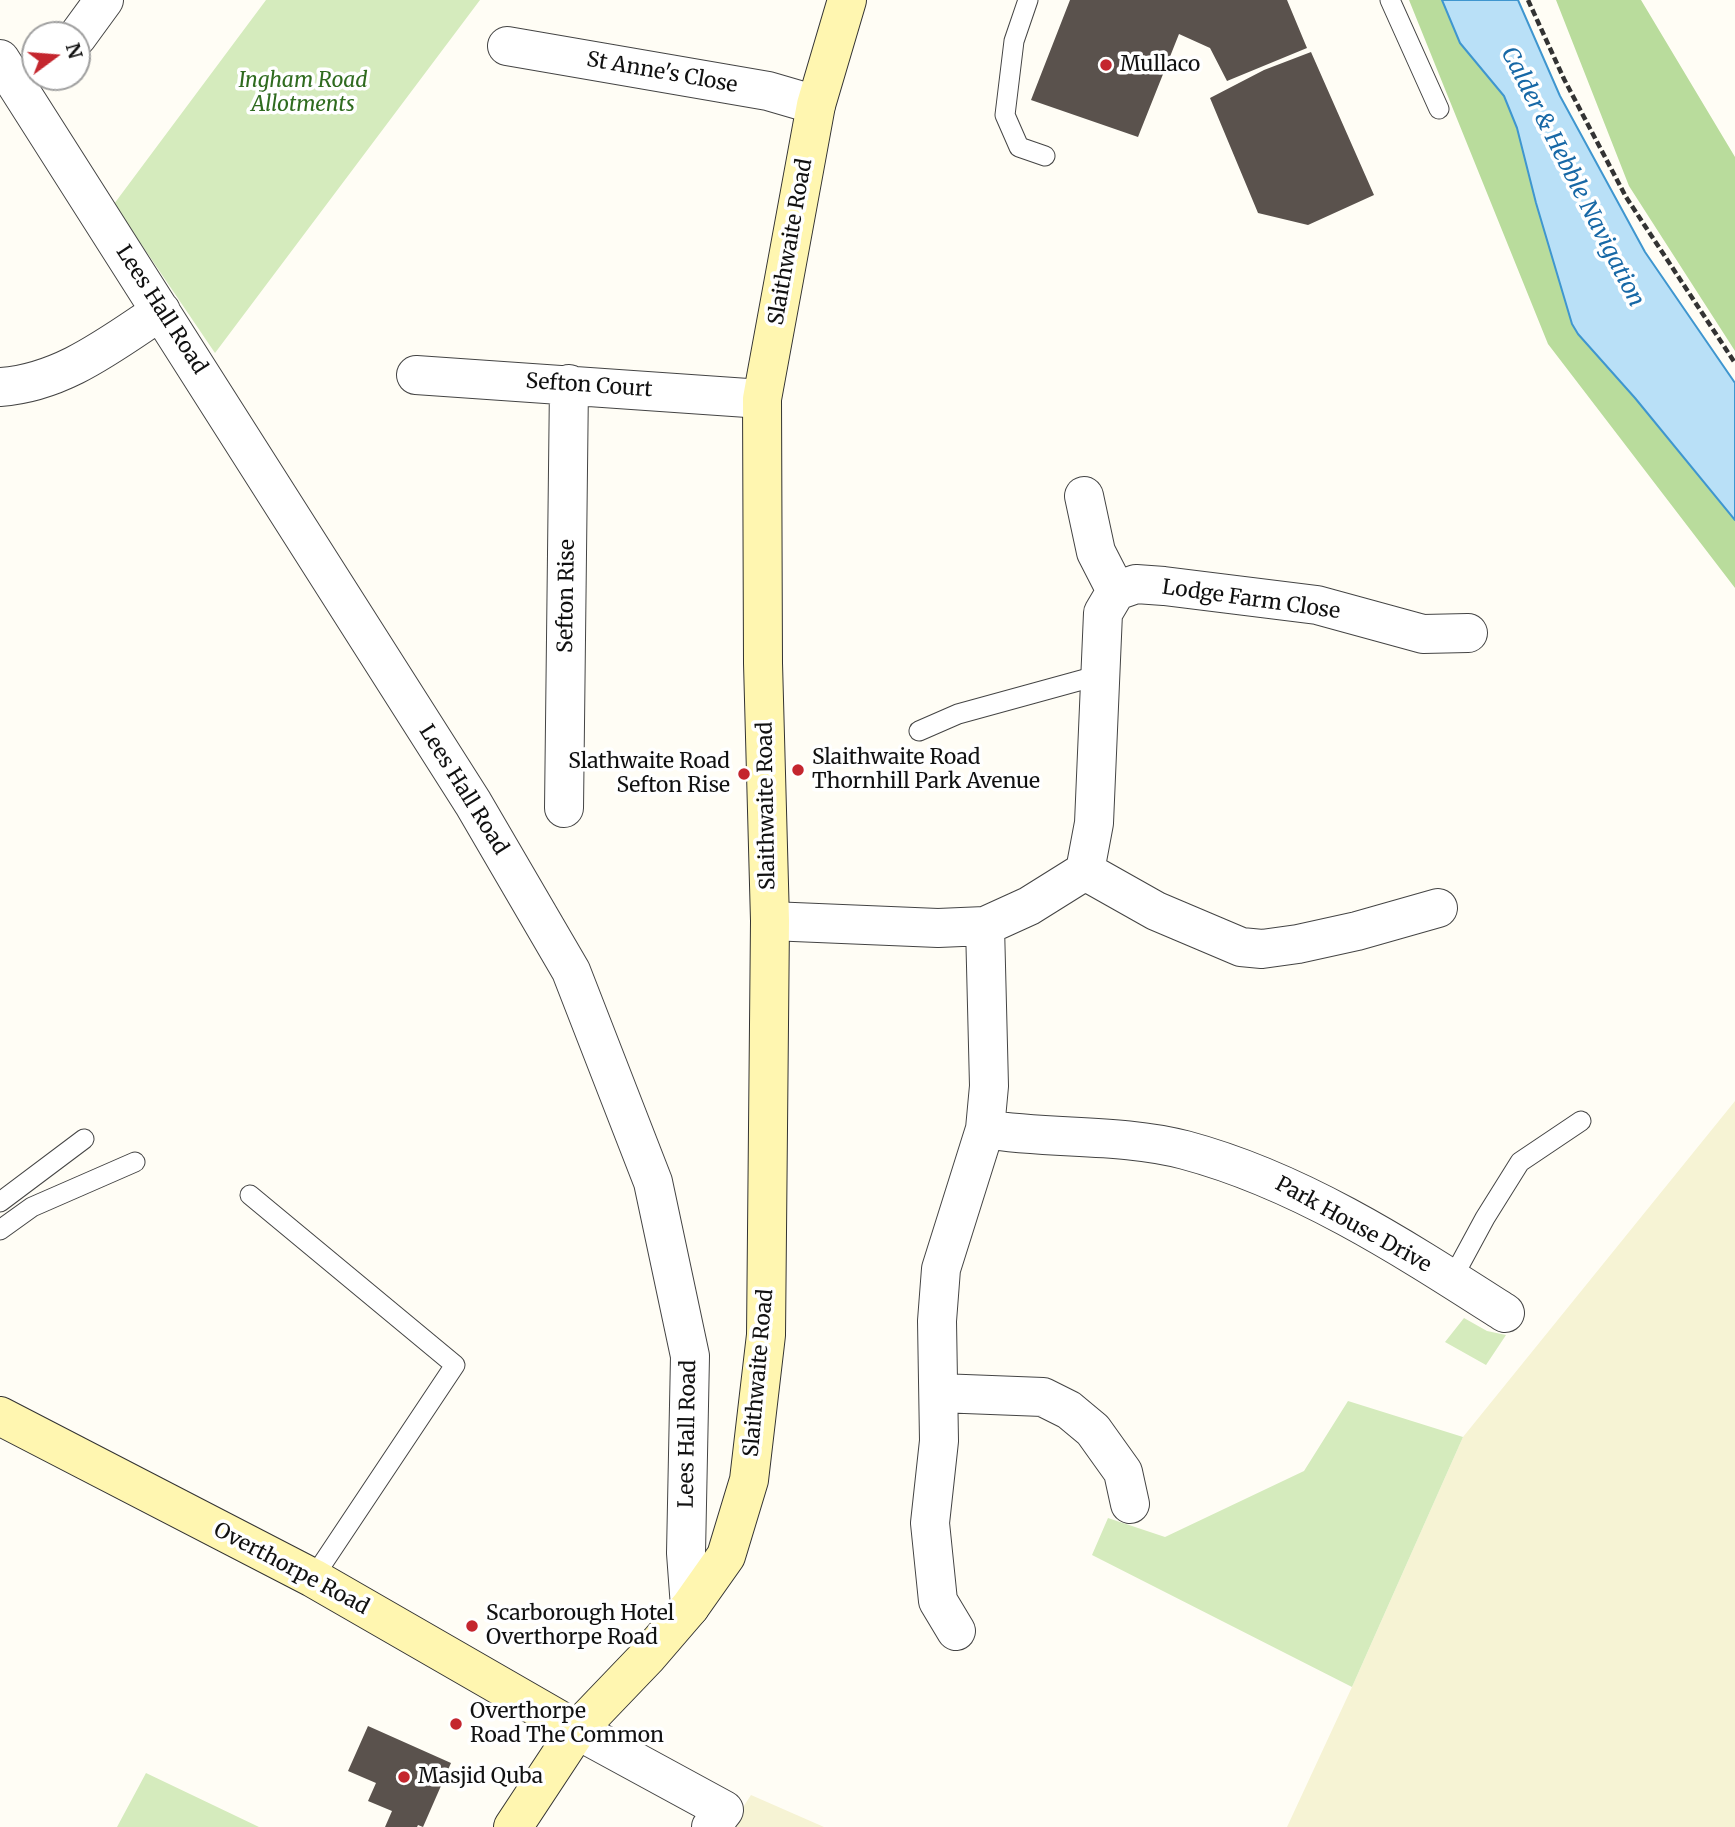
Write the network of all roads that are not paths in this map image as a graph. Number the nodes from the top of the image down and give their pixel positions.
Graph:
1 (104, 0) edge
2 (847, 0) edge
3 (1028, 0) edge
4 (1390, 0) edge
5 (89, 21) edge
6 (507, 46) dead end
7 (0, 59) edge
8 (816, 105) junction
9 (1439, 109) dead end
10 (1045, 156) dead end
11 (161, 311) junction
12 (416, 375) dead end
13 (569, 384) junction
14 (0, 387) edge
15 (762, 398) junction
16 (1084, 496) dead end
17 (1116, 591) junction
18 (1468, 633) dead end
19 (1100, 675) junction
20 (919, 731) dead end
21 (565, 808) dead end
22 (1085, 871) junction
23 (1438, 908) dead end
24 (770, 921) junction
25 (985, 926) junction
26 (1581, 1121) dead end
27 (985, 1129) junction
28 (84, 1139) dead end
29 (135, 1162) dead end
30 (250, 1195) dead end
31 (0, 1202) edge
32 (0, 1230) edge
33 (1452, 1279) junction
34 (1505, 1313) dead end
35 (939, 1393) junction
36 (0, 1416) edge
37 (1130, 1504) dead end
38 (313, 1578) junction
39 (691, 1607) junction
40 (956, 1631) dead end
41 (577, 1730) junction
42 (513, 1827) edge
43 (711, 1827) edge

1 - 5 street
2 - 8 main road, Slaithwaite Road
3 - 10 lane
4 - 9 lane
6 - 8 street, St Anne's Close
7 - 11 street, Lees Hall Road
8 - 15 main road, Slaithwaite Road
11 - 14 street
11 - 39 street, Lees Hall Road
12 - 13 street, Sefton Court
13 - 15 street, Sefton Court
13 - 21 street, Sefton Rise
15 - 24 main road, Slaithwaite Road
16 - 17 street
17 - 18 street, Lodge Farm Close
17 - 19 street
19 - 20 lane
19 - 22 street
22 - 23 street
22 - 25 street
24 - 25 street
24 - 39 main road, Slaithwaite Road
25 - 27 street
26 - 33 lane
27 - 33 street, Park House Drive
27 - 35 street
28 - 31 lane
29 - 32 lane
30 - 38 lane
33 - 34 street, Park House Drive
35 - 37 street
35 - 40 street
36 - 38 main road, Overthorpe Road
38 - 41 main road, Overthorpe Road
39 - 41 main road, Slaithwaite Road
41 - 42 main road, Slaithwaite Road
41 - 43 street

